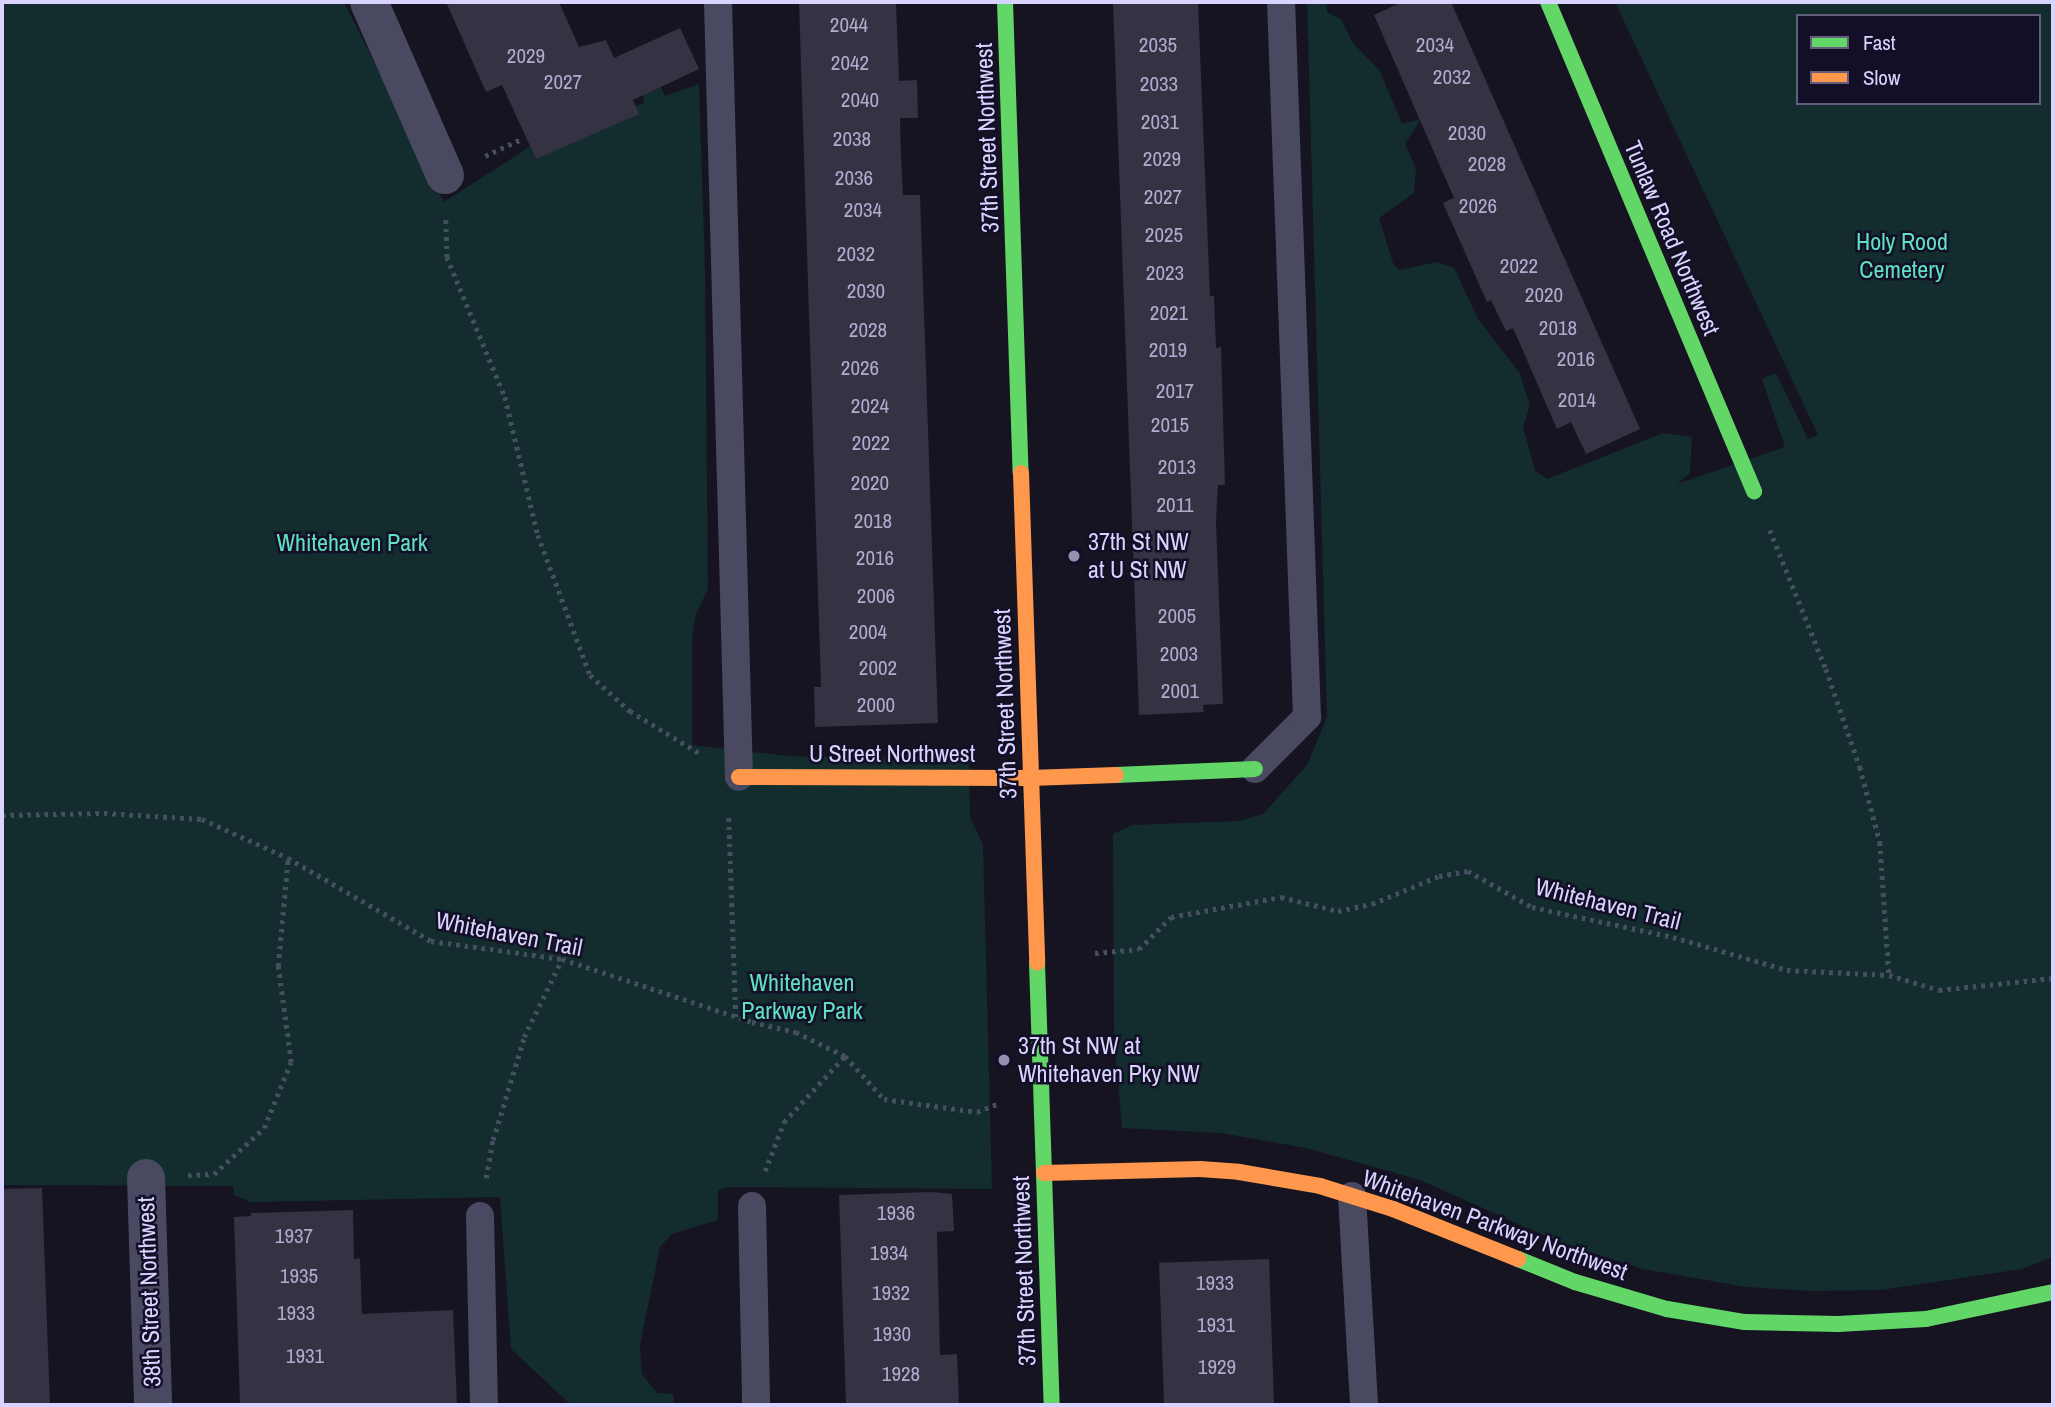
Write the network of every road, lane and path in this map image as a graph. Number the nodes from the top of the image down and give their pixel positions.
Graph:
1 (369, 2) edge
2 (718, 2) edge
3 (1005, 2) edge
4 (1282, 2) edge
5 (1548, 2) edge
6 (445, 175) joint
7 (1754, 491) joint
8 (1255, 769) joint
9 (739, 777) junction
10 (1030, 778) junction
11 (2, 815) edge
12 (288, 858) junction
13 (1095, 953) dead end
14 (562, 959) junction
15 (1889, 975) junction
16 (2053, 978) edge
17 (736, 1017) junction
18 (845, 1056) junction
19 (1002, 1102) dead end
20 (1044, 1173) junction
21 (215, 1174) dead end
22 (146, 1178) dead end
23 (1352, 1196) junction
24 (752, 1206) joint
25 (480, 1216) joint
26 (2053, 1292) edge
27 (153, 1405) edge
28 (484, 1405) edge
29 (757, 1405) edge
30 (1052, 1405) edge
31 (1364, 1405) edge

1 - 6 street
2 - 9 lane
3 - 10 street, 37th Street Northwest
4 - 8 lane
5 - 7 street, Tunlaw Road Northwest
6 - 9 path
7 - 15 path
8 - 10 street, U Street Northwest
9 - 10 street, U Street Northwest
9 - 17 path
10 - 20 street, 37th Street Northwest
11 - 12 path, Whitehaven Trail
12 - 14 path, Whitehaven Trail
12 - 21 path
13 - 15 path, Whitehaven Trail
14 - 17 path, Whitehaven Trail
14 - 25 path
15 - 16 path, Whitehaven Trail
17 - 18 path, Whitehaven Trail
18 - 19 path, Whitehaven Trail
18 - 24 path
20 - 23 street, Whitehaven Parkway Northwest
20 - 30 street, 37th Street Northwest
22 - 27 street, 38th Street Northwest
23 - 26 street, Whitehaven Parkway Northwest
23 - 31 lane
24 - 29 lane
25 - 28 lane

